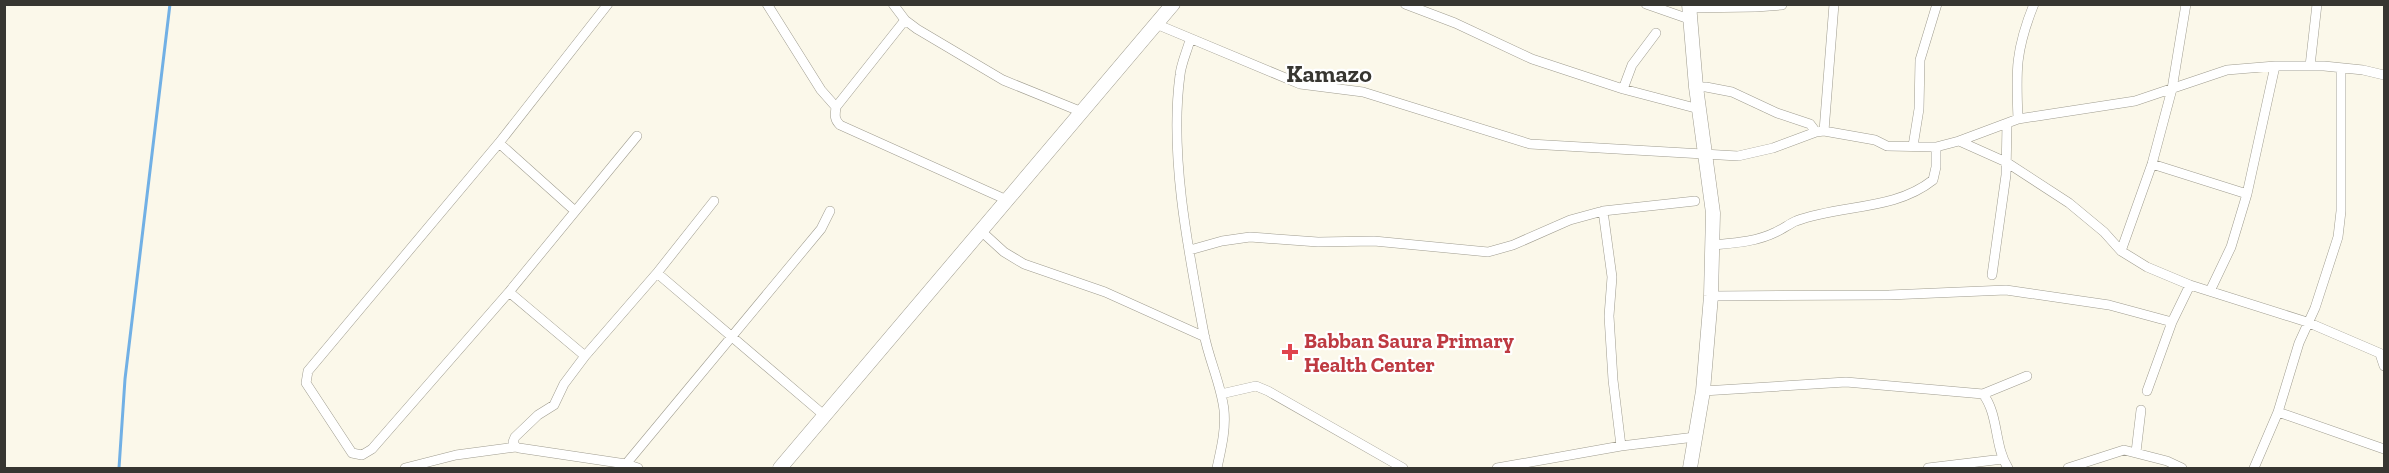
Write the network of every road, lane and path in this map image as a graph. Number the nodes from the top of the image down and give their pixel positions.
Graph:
1 (608, 4) edge
2 (767, 4) edge
3 (894, 4) edge
4 (1173, 4) edge
5 (1405, 4) edge
6 (1646, 4) edge
7 (1782, 4) edge
8 (1834, 4) edge
9 (1937, 4) edge
10 (2034, 4) edge
11 (2186, 4) edge
12 (2317, 4) edge
13 (1689, 10) edge
14 (904, 20) junction
15 (1156, 24) junction
16 (1656, 33) dead end
17 (1191, 40) junction
18 (2275, 66) junction
19 (2310, 66) junction
20 (2341, 68) junction
21 (2385, 75) edge
22 (1696, 87) junction
23 (1623, 89) junction
24 (2172, 89) junction
25 (836, 107) junction
26 (1699, 109) junction
27 (1082, 112) junction
28 (2018, 119) junction
29 (2007, 123) junction
30 (1820, 132) junction
31 (637, 136) dead end
32 (1959, 141) junction
33 (499, 143) junction
34 (1913, 146) junction
35 (1936, 147) junction
36 (1704, 154) junction
37 (2006, 162) junction
38 (2152, 164) junction
39 (2247, 194) junction
40 (1007, 200) junction
41 (714, 201) dead end
42 (1695, 201) dead end
43 (575, 211) junction
44 (830, 211) dead end
45 (1603, 212) junction
46 (981, 231) junction
47 (1712, 245) junction
48 (1190, 250) junction
49 (2121, 251) junction
50 (657, 273) junction
51 (1992, 274) dead end
52 (2190, 285) junction
53 (2210, 291) junction
54 (509, 292) junction
55 (1711, 296) junction
56 (2172, 322) junction
57 (2307, 322) junction
58 (732, 337) junction
59 (1205, 337) junction
60 (2382, 354) edge
61 (585, 357) junction
62 (2385, 366) edge
63 (2027, 376) dead end
64 (1703, 391) junction
65 (2147, 391) dead end
66 (1221, 394) junction
67 (1983, 394) junction
68 (2141, 410) dead end
69 (2278, 412) junction
70 (825, 416) junction
71 (1695, 437) junction
72 (1622, 446) junction
73 (516, 447) junction
74 (2385, 449) edge
75 (2136, 452) junction
76 (2002, 459) junction
77 (626, 464) junction
78 (405, 468) edge
79 (638, 468) edge
80 (780, 468) edge
81 (1217, 468) edge
82 (1403, 468) edge
83 (1497, 468) edge
84 (1690, 468) edge
85 (1928, 468) edge
86 (2008, 468) edge
87 (2068, 468) edge
88 (2182, 468) edge
89 (2254, 468) edge

1 - 33 street
2 - 25 street
3 - 14 street
4 - 15 street
5 - 23 street
6 - 13 street
7 - 13 street
8 - 30 street
9 - 34 street
10 - 28 street
11 - 24 street
12 - 19 street
13 - 22 street
14 - 25 street
14 - 27 street
15 - 17 street
15 - 27 street
16 - 23 street
17 - 36 street
17 - 48 street
18 - 19 street
18 - 24 street
18 - 39 street
19 - 20 street
20 - 21 street
20 - 57 street
22 - 26 street
22 - 30 street
23 - 26 street
24 - 28 street
24 - 38 street
25 - 40 street
26 - 36 street
27 - 40 street
28 - 29 street
29 - 32 street
29 - 37 street
30 - 34 street
30 - 36 street
31 - 43 street
32 - 35 street
32 - 37 street
33 - 43 street
33 - 54 street
34 - 35 street
35 - 47 street
36 - 47 street
37 - 49 street
37 - 51 street
38 - 39 street
38 - 49 street
39 - 53 street
40 - 46 street
41 - 50 street
42 - 45 street
43 - 54 street
44 - 58 street
45 - 48 street
45 - 72 street
46 - 59 street
46 - 70 street
47 - 55 street
48 - 59 street
49 - 52 street
50 - 58 street
50 - 61 street
52 - 53 street
52 - 56 street
53 - 57 street
54 - 61 street
55 - 56 street
55 - 64 street
56 - 65 street
57 - 60 street
57 - 69 street
58 - 70 street
58 - 77 street
59 - 66 street
60 - 62 street
61 - 73 street
63 - 67 street
64 - 67 street
64 - 71 street
66 - 81 street
66 - 82 street
67 - 76 street
68 - 75 street
69 - 74 street
69 - 89 street
70 - 80 street
71 - 72 street
71 - 84 street
72 - 83 street
73 - 77 street
73 - 78 street
75 - 87 street
75 - 88 street
76 - 85 street
76 - 86 street
77 - 79 street

